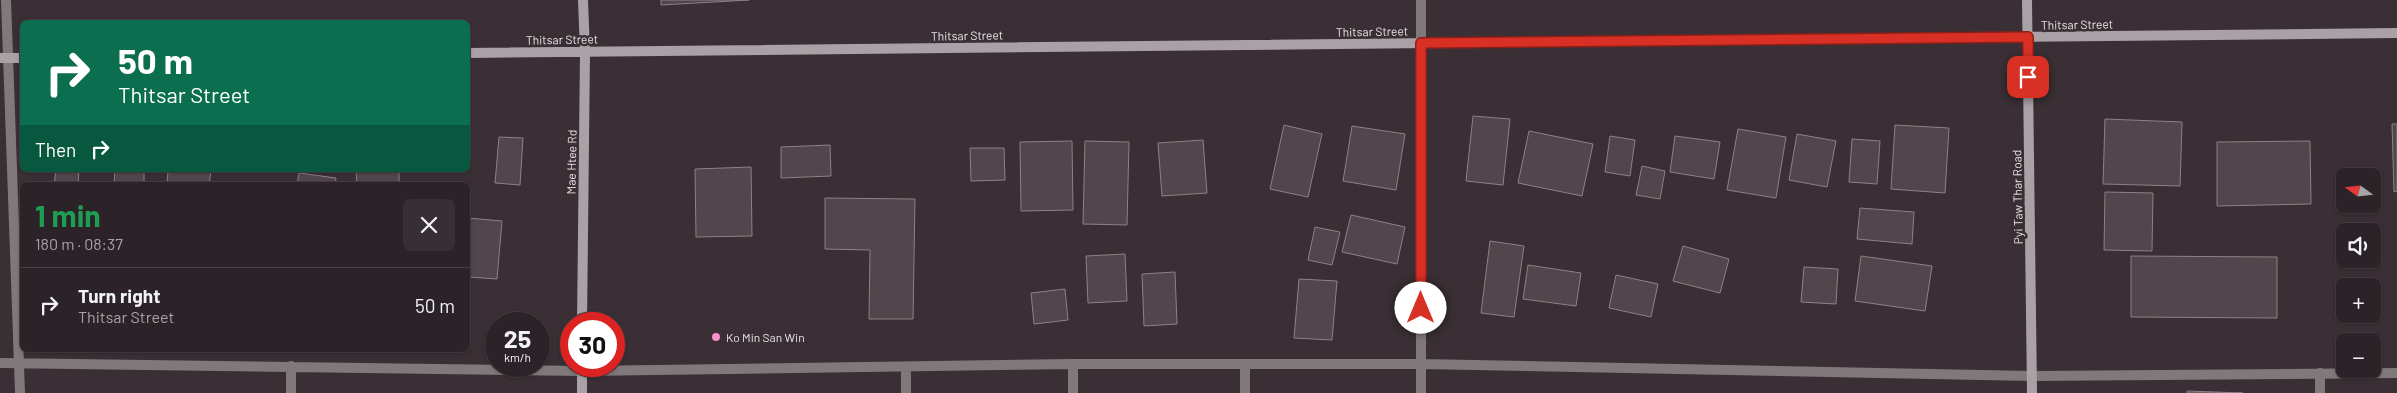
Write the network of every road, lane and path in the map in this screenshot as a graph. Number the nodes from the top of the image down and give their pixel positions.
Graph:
1 (6, 0) edge
2 (583, 0) edge
3 (1421, 0) edge
4 (2027, 0) edge
5 (2397, 32) edge
6 (2028, 37) junction
7 (1421, 43) junction
8 (585, 52) junction
9 (470, 53) edge
10 (3, 58) edge
11 (20, 58) edge
12 (582, 312) edge
13 (20, 362) junction
14 (0, 363) edge
15 (1073, 364) junction
16 (1421, 364) junction
17 (1245, 365) junction
18 (291, 366) junction
19 (906, 368) junction
20 (560, 369) edge
21 (625, 369) edge
22 (2397, 373) edge
23 (2320, 374) junction
24 (2032, 376) junction
25 (582, 377) edge
26 (20, 393) edge
27 (291, 393) edge
28 (582, 393) edge
29 (906, 393) edge
30 (1073, 393) edge
31 (1246, 393) edge
32 (1421, 393) edge
33 (2032, 393) edge
34 (2320, 393) edge

1 - 10 street
2 - 8 street, Mae Htee Rd
3 - 7 street
4 - 6 street, Pyi Taw Thar Road
5 - 6 street, Thitsar Street
6 - 7 street, Thitsar Street
6 - 24 street, Pyi Taw Thar Road
7 - 8 street, Thitsar Street
7 - 16 street
8 - 9 street, Thitsar Street
8 - 12 street, Mae Htee Rd
10 - 11 street
10 - 13 street
13 - 14 street
13 - 18 street
13 - 26 street
15 - 17 street
15 - 19 street
15 - 30 street
16 - 17 street
16 - 24 street
16 - 32 street
17 - 31 street
18 - 20 street
18 - 27 street
19 - 21 street
19 - 29 street
22 - 23 street
23 - 24 street
23 - 34 street
24 - 33 street, Pyi Taw Thar Road
25 - 28 street

